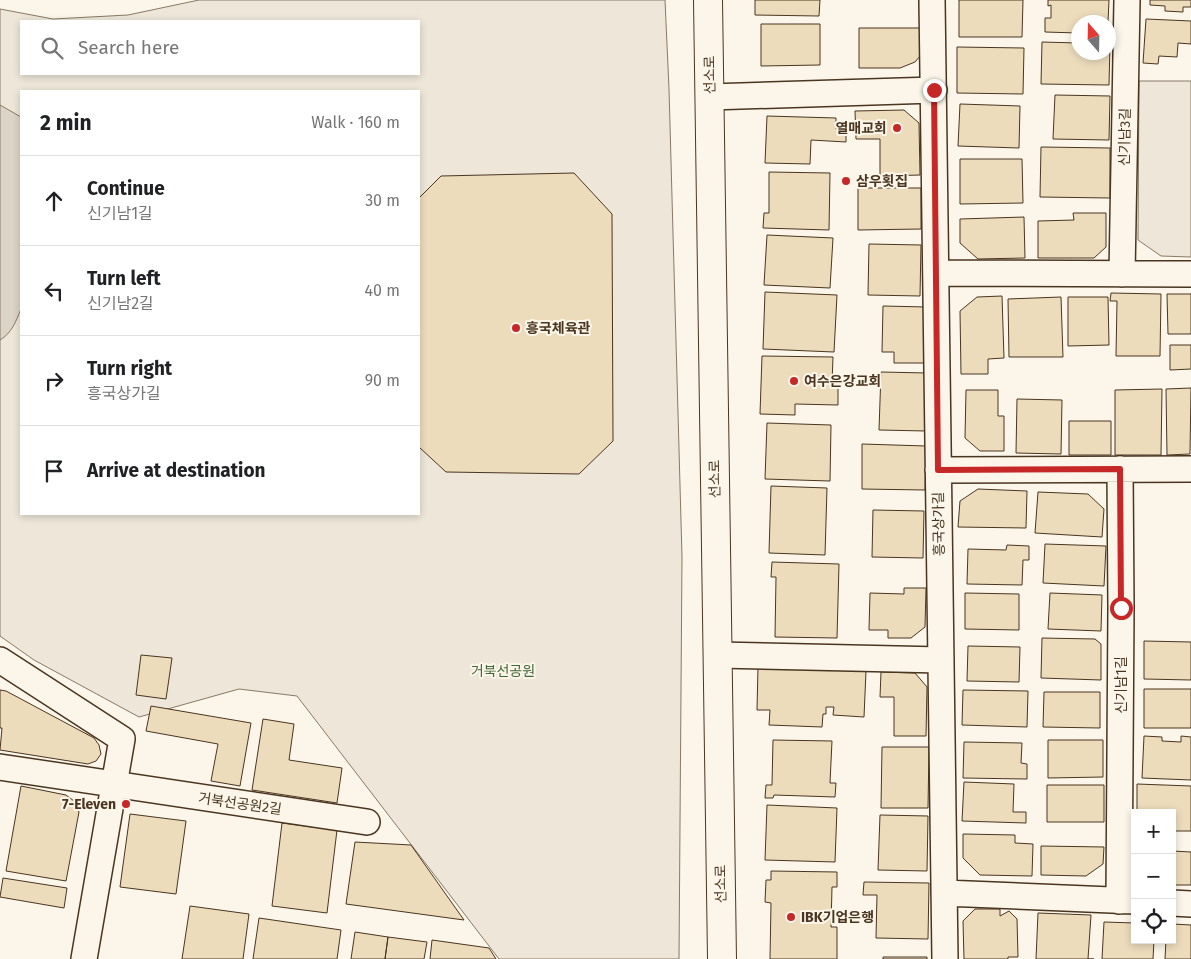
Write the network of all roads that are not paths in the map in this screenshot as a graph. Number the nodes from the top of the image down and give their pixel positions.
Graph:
1 (708, 0) edge
2 (932, 0) edge
3 (1127, 0) edge
4 (934, 90) junction
5 (710, 97) junction
6 (936, 273) junction
7 (1122, 274) junction
8 (1191, 274) edge
9 (1120, 469) junction
10 (1191, 469) edge
11 (938, 470) junction
12 (718, 655) junction
13 (0, 660) edge
14 (941, 660) junction
15 (0, 767) edge
16 (114, 786) junction
17 (366, 822) dead end
18 (944, 893) junction
19 (1127, 901) edge
20 (1176, 903) edge
21 (1191, 904) edge
22 (84, 959) edge
23 (722, 959) edge
24 (944, 959) edge

1 - 5 street, 선소로
2 - 4 street, 흥국상가길
3 - 7 street, 신기남3길
4 - 5 street
4 - 6 street, 흥국상가길
5 - 12 street, 선소로
6 - 7 street
6 - 11 street, 흥국상가길
7 - 8 street
9 - 10 street
9 - 11 street
9 - 19 street, 신기남1길
11 - 14 street, 흥국상가길
12 - 14 street
12 - 23 street, 선소로
13 - 16 street
14 - 18 street, 흥국상가길
15 - 16 street, 거북선공원2길
16 - 17 street, 거북선공원2길
16 - 22 street
18 - 19 street, 신기남1길
18 - 24 street, 흥국상가길
20 - 21 street

